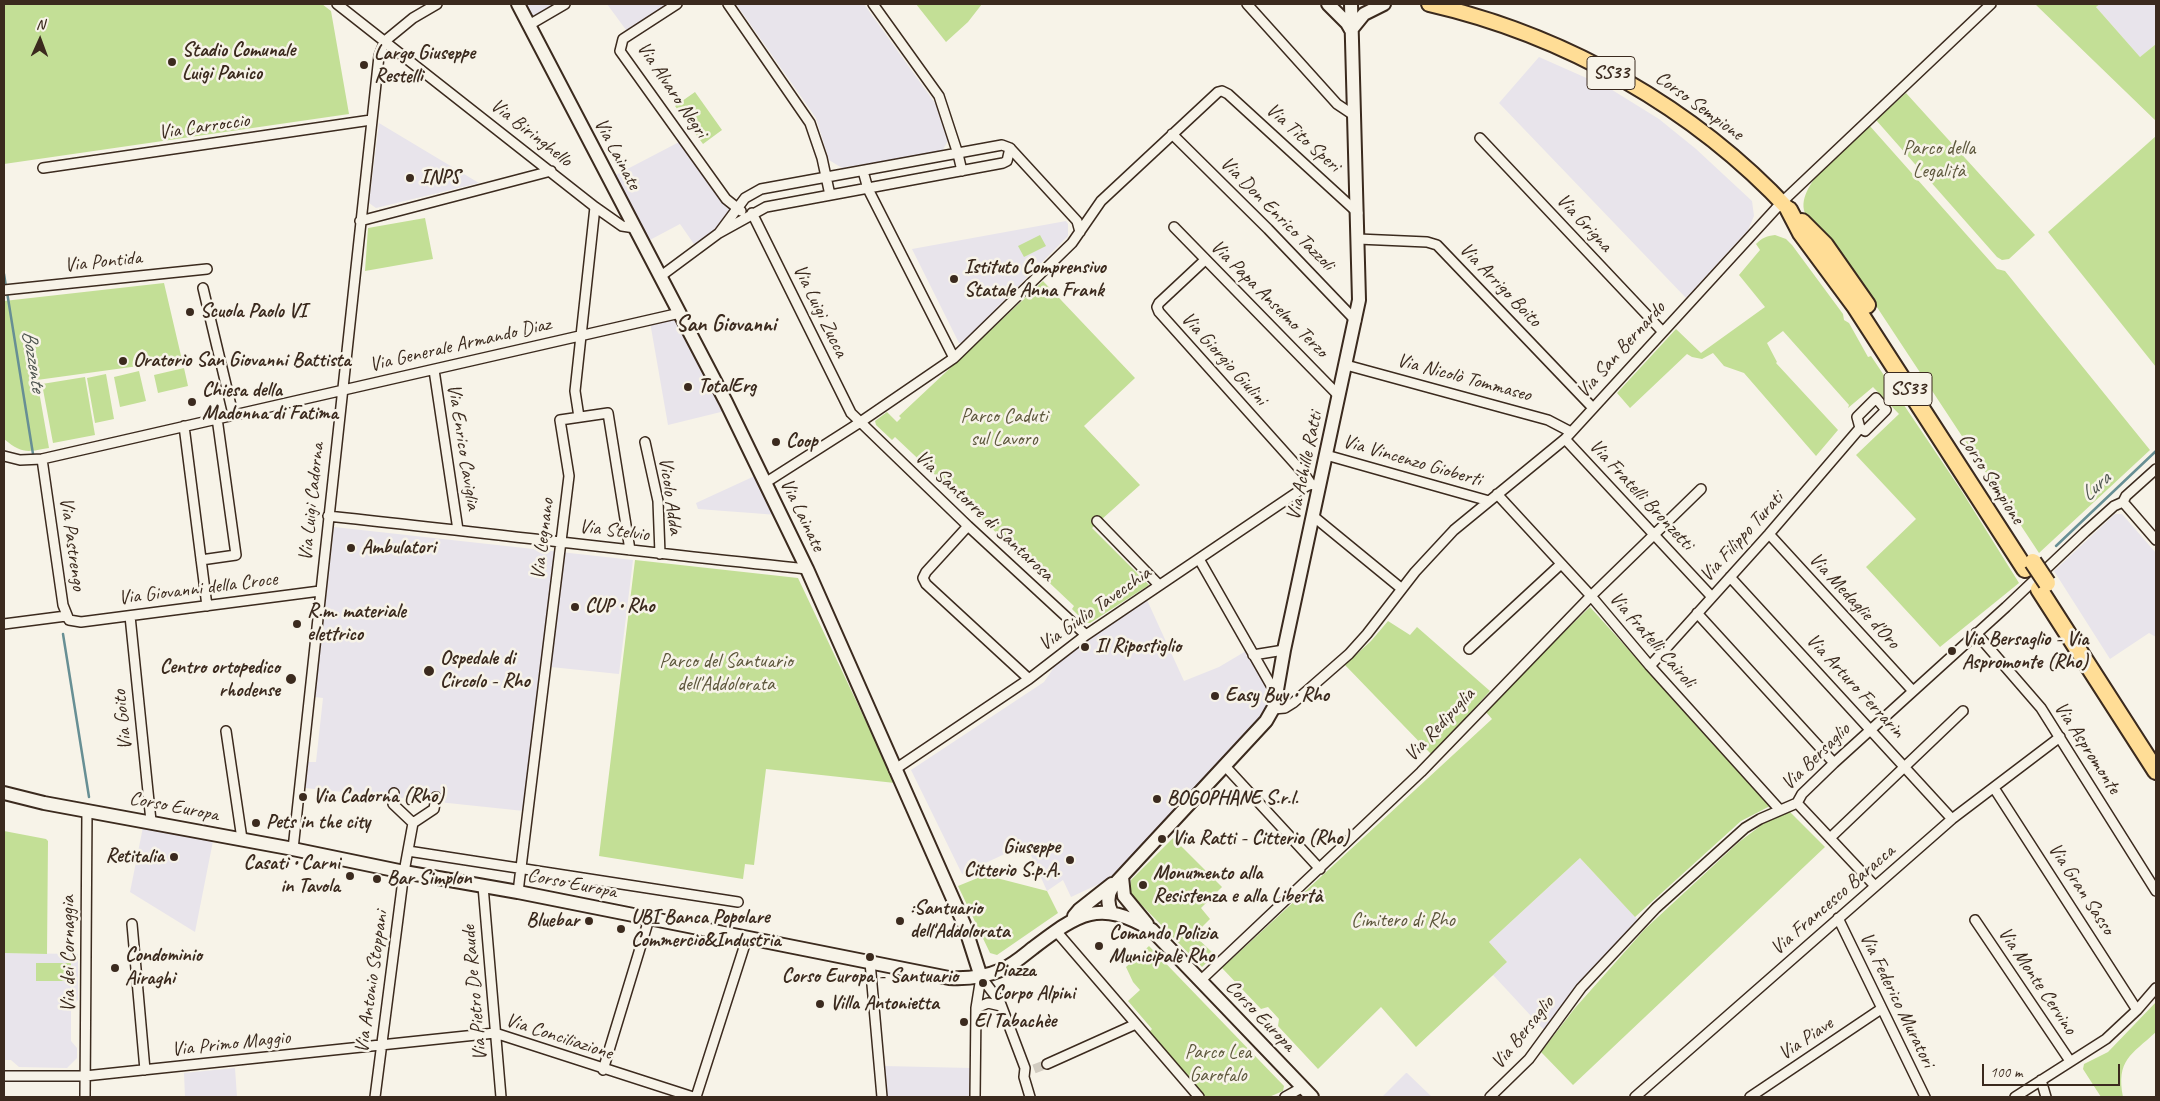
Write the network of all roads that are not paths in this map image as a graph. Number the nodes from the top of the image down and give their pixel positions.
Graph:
1 (337, 4) edge
2 (437, 4) edge
3 (518, 4) edge
4 (565, 4) edge
5 (678, 4) edge
6 (728, 4) edge
7 (873, 4) edge
8 (1247, 4) edge
9 (1328, 4) edge
10 (1351, 4) edge
11 (1384, 4) edge
12 (1429, 4) edge
13 (1991, 4) edge
14 (529, 25) junction
15 (1351, 30) junction
16 (385, 41) junction
17 (1355, 116) junction
18 (371, 120) junction
19 (1172, 134) junction
20 (1480, 138) dead end
21 (1010, 148) junction
22 (958, 154) junction
23 (43, 168) dead end
24 (551, 171) junction
25 (863, 171) junction
26 (962, 171) junction
27 (827, 177) junction
28 (868, 189) junction
29 (830, 195) junction
30 (745, 198) junction
31 (595, 206) junction
32 (1786, 206) junction
33 (738, 208) junction
34 (1358, 212) junction
35 (751, 214) junction
36 (360, 221) junction
37 (1174, 227) dead end
38 (635, 228) junction
39 (1080, 232) junction
40 (719, 233) junction
41 (1358, 239) junction
42 (1205, 260) junction
43 (207, 269) dead end
44 (661, 276) junction
45 (203, 288) dead end
46 (4, 290) edge
47 (680, 313) junction
48 (1356, 321) junction
49 (1662, 331) junction
50 (581, 335) junction
51 (954, 358) junction
52 (1346, 365) junction
53 (434, 370) junction
54 (341, 390) junction
55 (1339, 396) junction
56 (1592, 407) junction
57 (233, 414) junction
58 (580, 417) junction
59 (217, 418) junction
60 (859, 423) junction
61 (184, 426) junction
62 (1860, 428) dead end
63 (1568, 436) junction
64 (645, 442) dead end
65 (1326, 455) junction
66 (4, 456) edge
67 (42, 459) junction
68 (2156, 469) edge
69 (765, 482) junction
70 (1315, 486) junction
71 (1701, 489) dead end
72 (1497, 494) junction
73 (1489, 501) junction
74 (2122, 502) junction
75 (328, 516) junction
76 (1313, 516) junction
77 (1097, 521) dead end
78 (968, 526) junction
79 (458, 530) junction
80 (1769, 534) junction
81 (1655, 536) junction
82 (2156, 540) edge
83 (560, 542) junction
84 (630, 550) junction
85 (660, 554) junction
86 (1199, 559) junction
87 (200, 560) junction
88 (1561, 564) junction
89 (806, 569) junction
90 (1730, 577) junction
91 (1159, 585) junction
92 (2043, 586) junction
93 (1402, 589) junction
94 (320, 591) junction
95 (1591, 596) junction
96 (1712, 597) junction
97 (207, 606) junction
98 (1697, 613) junction
99 (66, 616) junction
100 (130, 616) junction
101 (81, 622) joint
102 (4, 624) edge
103 (1976, 633) junction
104 (1086, 635) junction
105 (1469, 649) dead end
106 (1284, 650) junction
107 (1253, 655) junction
108 (1650, 666) junction
109 (1029, 679) junction
110 (1912, 690) junction
111 (1276, 694) junction
112 (1273, 709) junction
113 (1962, 711) dead end
114 (1870, 729) junction
115 (226, 731) dead end
116 (2060, 737) junction
117 (2156, 752) edge
118 (1834, 763) junction
119 (1904, 765) junction
120 (1225, 766) junction
121 (894, 770) junction
122 (2156, 771) edge
123 (1994, 788) junction
124 (4, 793) edge
125 (394, 793) dead end
126 (436, 797) dead end
127 (1797, 803) junction
128 (87, 810) junction
129 (1780, 810) junction
130 (1952, 819) junction
131 (151, 822) junction
132 (413, 823) junction
133 (1830, 838) junction
134 (242, 839) junction
135 (293, 849) junction
136 (408, 852) junction
137 (521, 868) junction
138 (1320, 869) junction
139 (404, 872) junction
140 (1122, 877) junction
141 (483, 886) junction
142 (1876, 886) junction
143 (2156, 891) edge
144 (518, 892) junction
145 (738, 902) dead end
146 (1112, 913) junction
147 (649, 918) junction
148 (1838, 918) junction
149 (1072, 920) junction
150 (1976, 920) dead end
151 (132, 924) dead end
152 (1152, 930) junction
153 (1056, 931) junction
154 (747, 938) junction
155 (870, 962) junction
156 (981, 976) junction
157 (1200, 981) junction
158 (2156, 988) edge
159 (1001, 1006) junction
160 (976, 1008) junction
161 (1881, 1009) junction
162 (2137, 1010) junction
163 (1136, 1024) junction
164 (495, 1033) junction
165 (381, 1044) junction
166 (2070, 1061) junction
167 (1047, 1064) tunnel mouth
168 (145, 1070) junction
169 (603, 1070) junction
170 (4, 1076) edge
171 (85, 1076) junction
172 (2041, 1080) junction
173 (1303, 1087) junction
174 (85, 1097) edge
175 (374, 1097) edge
176 (502, 1097) edge
177 (695, 1097) edge
178 (882, 1097) edge
179 (975, 1097) edge
180 (1030, 1097) edge
181 (1199, 1097) edge
182 (1284, 1097) edge
183 (1312, 1097) edge
184 (1490, 1097) edge
185 (1635, 1097) edge
186 (1750, 1097) edge
187 (1925, 1097) edge
188 (2016, 1097) edge
189 (2046, 1097) edge

1 - 16 street, Via Biringhello
2 - 16 street
3 - 14 street, Via Lainate
4 - 14 street
5 - 33 street, Via Alvaro Negri
6 - 27 street
7 - 22 street
8 - 17 street
9 - 15 street
10 - 15 street, Via Achille Ratti
11 - 15 street
12 - 32 main road, Corso Sempione / SS33
13 - 32 street, Via San Bernardo
14 - 38 street, Via Lainate
15 - 17 street, Via Achille Ratti
16 - 18 street, Via Luigi Cadorna
16 - 24 street, Via Biringhello
17 - 34 street, Via Achille Ratti
18 - 23 street, Via Carroccio
18 - 36 street, Via Luigi Cadorna
19 - 34 street, Via Tito Speri
19 - 39 street
19 - 48 street, Via Don Enrico Tazzoli
20 - 49 street, Via Grigna
21 - 22 street
21 - 26 street
21 - 39 street
22 - 25 street
22 - 26 street
24 - 31 street, Via Biringhello
24 - 36 street
25 - 27 street
25 - 28 street
26 - 28 street
27 - 29 street
27 - 30 street
28 - 29 street
28 - 51 street
29 - 35 street
30 - 33 street
30 - 35 street
31 - 38 street, Via Biringhello
31 - 50 street
32 - 49 street, Via San Bernardo
32 - 92 highway, Corso Sempione / SS33, bridge
33 - 35 street, Via Alvaro Negri
33 - 40 street
34 - 41 street, Via Achille Ratti
35 - 40 street
35 - 60 street, Via Luigi Zucca
36 - 54 street, Via Luigi Cadorna
37 - 42 street, Via Papa Anselmo Terzo
38 - 44 street, Via Lainate
39 - 51 street
40 - 44 street
41 - 48 street, Via Achille Ratti
41 - 56 street, Via Arrigo Boito
42 - 55 street, Via Papa Anselmo Terzo
42 - 70 street, Via Giorgio Giulini
43 - 46 street, Via Pontida
44 - 47 street, Via Lainate
45 - 57 street
47 - 50 street, Via Generale Armando Diaz
47 - 69 street, Via Lainate
48 - 52 street, Via Achille Ratti
49 - 56 street, Via San Bernardo
50 - 53 street, Via Generale Armando Diaz
50 - 58 street
51 - 60 street
52 - 55 street, Via Achille Ratti
52 - 63 street, Via Nicolò Tommaseo
53 - 54 street, Via Generale Armando Diaz
53 - 79 street, Via Enrico Caviglia
54 - 57 street, Via Generale Armando Diaz
54 - 75 street, Via Luigi Cadorna
55 - 65 street, Via Achille Ratti
56 - 63 street, Via San Bernardo
57 - 59 street, Via Generale Armando Diaz
58 - 83 street, Via Legnano
58 - 84 street, Via Legnano
59 - 61 street, Via Generale Armando Diaz
59 - 87 street
60 - 69 street
60 - 78 street, Via Santorre di Santarosa
61 - 67 street, Via Generale Armando Diaz
61 - 87 street
62 - 80 street, Via Filippo Turati
63 - 72 street, Via San Bernardo
63 - 81 street, Via Fratelli Bronzetti
64 - 85 street, Vicolo Adda
65 - 70 street, Via Achille Ratti
65 - 73 street, Via Vincenzo Gioberti
66 - 67 street, Via Generale Armando Diaz
67 - 99 street, Via Pastrengo
68 - 74 street, Via Bersaglio
69 - 89 street, Via Lainate
70 - 76 street, Via Achille Ratti
70 - 86 street, Via Giulio Tavecchia
71 - 81 street, Via Redipuglia
72 - 73 street, Via San Bernardo
72 - 88 street, Via fratelli Cairoli
73 - 93 street, Via San Bernardo
74 - 82 street
74 - 103 street, Via Bersaglio
75 - 79 street, Via Stelvio
75 - 94 street, Via Luigi Cadorna
76 - 93 street
76 - 106 street, Via Achille Ratti
77 - 91 street
78 - 104 street, Via Santorre di Santarosa
78 - 109 street
79 - 83 street, Via Stelvio
80 - 90 street, Via Filippo Turati
80 - 110 street, Via Medaglie d'Oro
81 - 95 street, Via Redipuglia
81 - 96 street, Via Fratelli Bronzetti
83 - 84 street, Via Stelvio
83 - 137 street, Via Legnano
84 - 85 street, Via Stelvio
85 - 89 street, Via Stelvio
86 - 91 street, Via Giulio Tavecchia
86 - 107 street
87 - 97 street
88 - 95 street, Via fratelli Cairoli
88 - 105 street
89 - 121 street, Via Lainate
90 - 96 street, Via Filippo Turati
90 - 114 street, Via Arturo Ferrarin
91 - 104 street, Via Giulio Tavecchia
92 - 117 highway, Corso Sempione / SS33
92 - 122 highway, Corso Sempione / SS33
93 - 112 street, Via San Bernardo
94 - 97 street, Via Giovanni della Croce
94 - 135 street, Via Luigi Cadorna
95 - 108 street, Via fratelli Cairoli
95 - 138 street, Via Redipuglia
96 - 98 street, Via Filippo Turati
97 - 100 street, Via Giovanni della Croce
98 - 108 street, Via Filippo Turati
98 - 118 street
99 - 101 street, Via Pastrengo
99 - 102 street
100 - 101 street, Via Giovanni della Croce
100 - 131 street, Via Goito
103 - 110 street, Via Bersaglio
103 - 116 street, Via Aspromonte
104 - 109 street, Via Giulio Tavecchia
106 - 107 street
106 - 111 street, Via Achille Ratti
107 - 111 street
108 - 129 street, Via fratelli Cairoli
109 - 121 street, Via Giulio Tavecchia
110 - 114 street, Via Bersaglio
111 - 112 street, Via Achille Ratti
112 - 120 street, Via Achille Ratti
113 - 119 street
114 - 118 street, Via Bersaglio
114 - 119 street, Via Arturo Ferrarin
115 - 134 street
116 - 123 street, Via Francesco Baracca
116 - 143 street, Via Aspromonte
118 - 127 street, Via Bersaglio
119 - 130 street, Via Arturo Ferrarin
119 - 133 street
120 - 138 street
120 - 140 street, Via Achille Ratti
121 - 156 street, Via Lainate
123 - 130 street, Via Francesco Baracca
123 - 162 street, Via Gran Sasso
124 - 128 street, Corso Europa
125 - 132 street
126 - 132 street
127 - 129 street, Via Bersaglio
127 - 133 street
128 - 131 street, Corso Europa
128 - 171 street, Via dei Cornaggia
129 - 184 street, Via Bersaglio
130 - 142 street, Via Francesco Baracca
131 - 134 street, Corso Europa
132 - 136 street, Via Antonio Stoppani
133 - 142 street
134 - 135 street, Corso Europa
135 - 139 street, Corso Europa
136 - 137 street
136 - 139 street, Via Antonio Stoppani
137 - 144 street, Via Legnano
137 - 145 street
138 - 157 street, Via Redipuglia
139 - 141 street, Corso Europa
139 - 165 street, Via Antonio Stoppani
140 - 146 street
140 - 149 street, Via Achille Ratti
140 - 152 street
141 - 144 street, Corso Europa
141 - 164 street, Via Pietro De Raude
142 - 148 street, Via Francesco Baracca
144 - 147 street, Corso Europa
146 - 149 street, Corso Europa
146 - 152 street, Corso Europa
147 - 154 street, Corso Europa
147 - 169 street
148 - 161 street, Via Federico Muratori
148 - 185 street, Via Francesco Baracca
149 - 153 street, Corso Europa
150 - 166 street, Via Monte Cervino
151 - 168 street
152 - 157 street, Corso Europa
153 - 156 street, Corso Europa
153 - 163 street
154 - 155 street, Corso Europa
154 - 177 street
155 - 156 street, Corso Europa
155 - 178 street
156 - 159 street
156 - 160 street
157 - 173 street, Corso Europa
158 - 162 street
159 - 160 street
159 - 180 street
160 - 179 street
161 - 186 street, Via Piave
161 - 187 street, Via Federico Muratori
162 - 166 street
163 - 167 street
163 - 181 street
164 - 165 street, Via Conciliazione
164 - 169 street, Via Conciliazione
164 - 176 street, Via Pietro De Raude
165 - 168 street, Via Primo Maggio
165 - 175 street, Via Antonio Stoppani
166 - 172 street
168 - 171 street, Via Primo Maggio
169 - 177 street, Via Conciliazione
170 - 171 street, Via Primo Maggio
171 - 174 street, Via dei Cornaggia
172 - 188 street
172 - 189 street
173 - 182 street
173 - 183 street, Corso Europa

